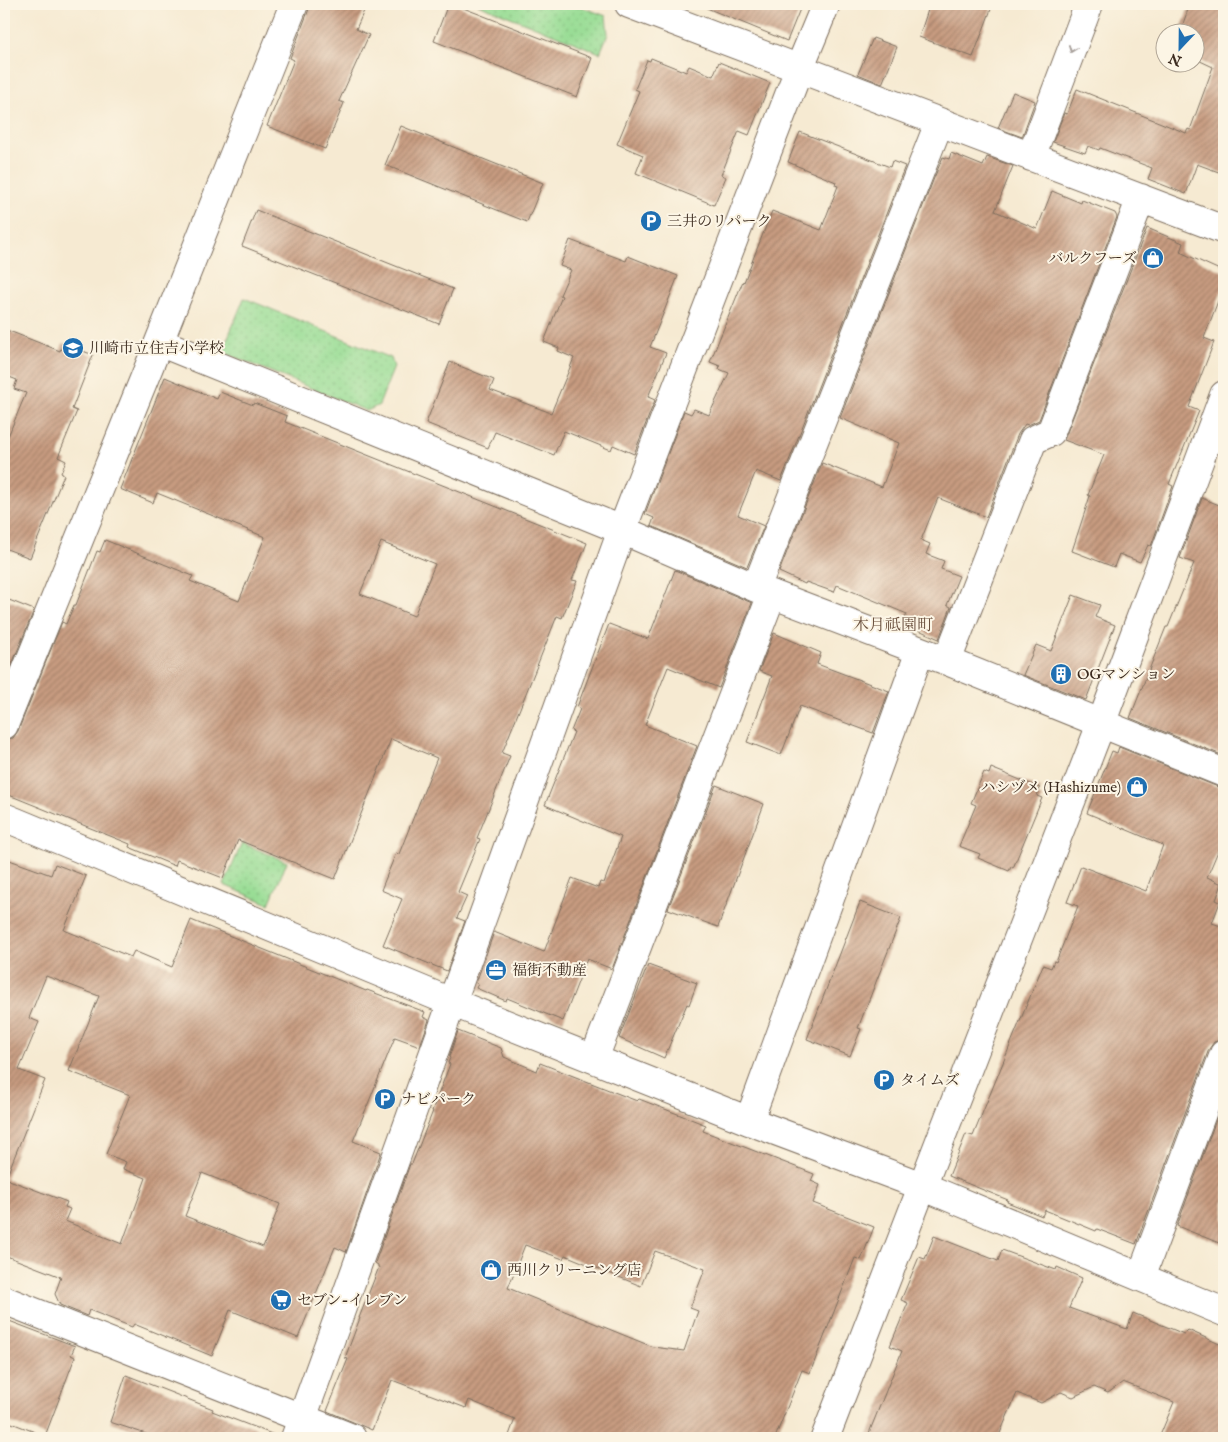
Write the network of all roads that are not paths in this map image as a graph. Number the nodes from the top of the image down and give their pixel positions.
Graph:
1 (294, 4) edge
2 (629, 4) edge
3 (826, 4) edge
4 (1090, 4) edge
5 (799, 69) junction
6 (940, 122) junction
7 (1030, 157) junction
8 (1141, 198) junction
9 (1224, 230) edge
10 (159, 342) junction
11 (1224, 395) edge
12 (622, 530) junction
13 (764, 591) junction
14 (920, 651) junction
15 (947, 661) junction
16 (4, 724) edge
17 (1101, 724) junction
18 (1224, 773) edge
19 (4, 817) edge
20 (452, 1002) junction
21 (1224, 1054) edge
22 (594, 1059) junction
23 (749, 1121) junction
24 (922, 1186) junction
25 (1141, 1278) junction
26 (4, 1300) edge
27 (1224, 1312) edge
28 (298, 1428) edge
29 (352, 1438) edge
30 (825, 1438) edge

1 - 10 street
2 - 5 street
3 - 5 street
4 -> 7 street
5 - 6 street
5 - 12 street
6 - 7 street
6 - 13 street
7 - 8 street
8 - 9 street
8 - 15 street
10 - 12 street
10 - 16 street
11 - 17 street
12 - 13 street
12 - 20 street
13 - 14 street
13 - 22 street
14 - 15 street
14 - 23 street
15 - 17 street
17 - 18 street
17 - 24 street
19 - 20 street
20 - 22 street
20 - 28 street
21 - 25 street
22 - 23 street
23 - 24 street
24 - 25 street
24 - 30 street
25 - 27 street
26 - 28 street
28 - 29 street

